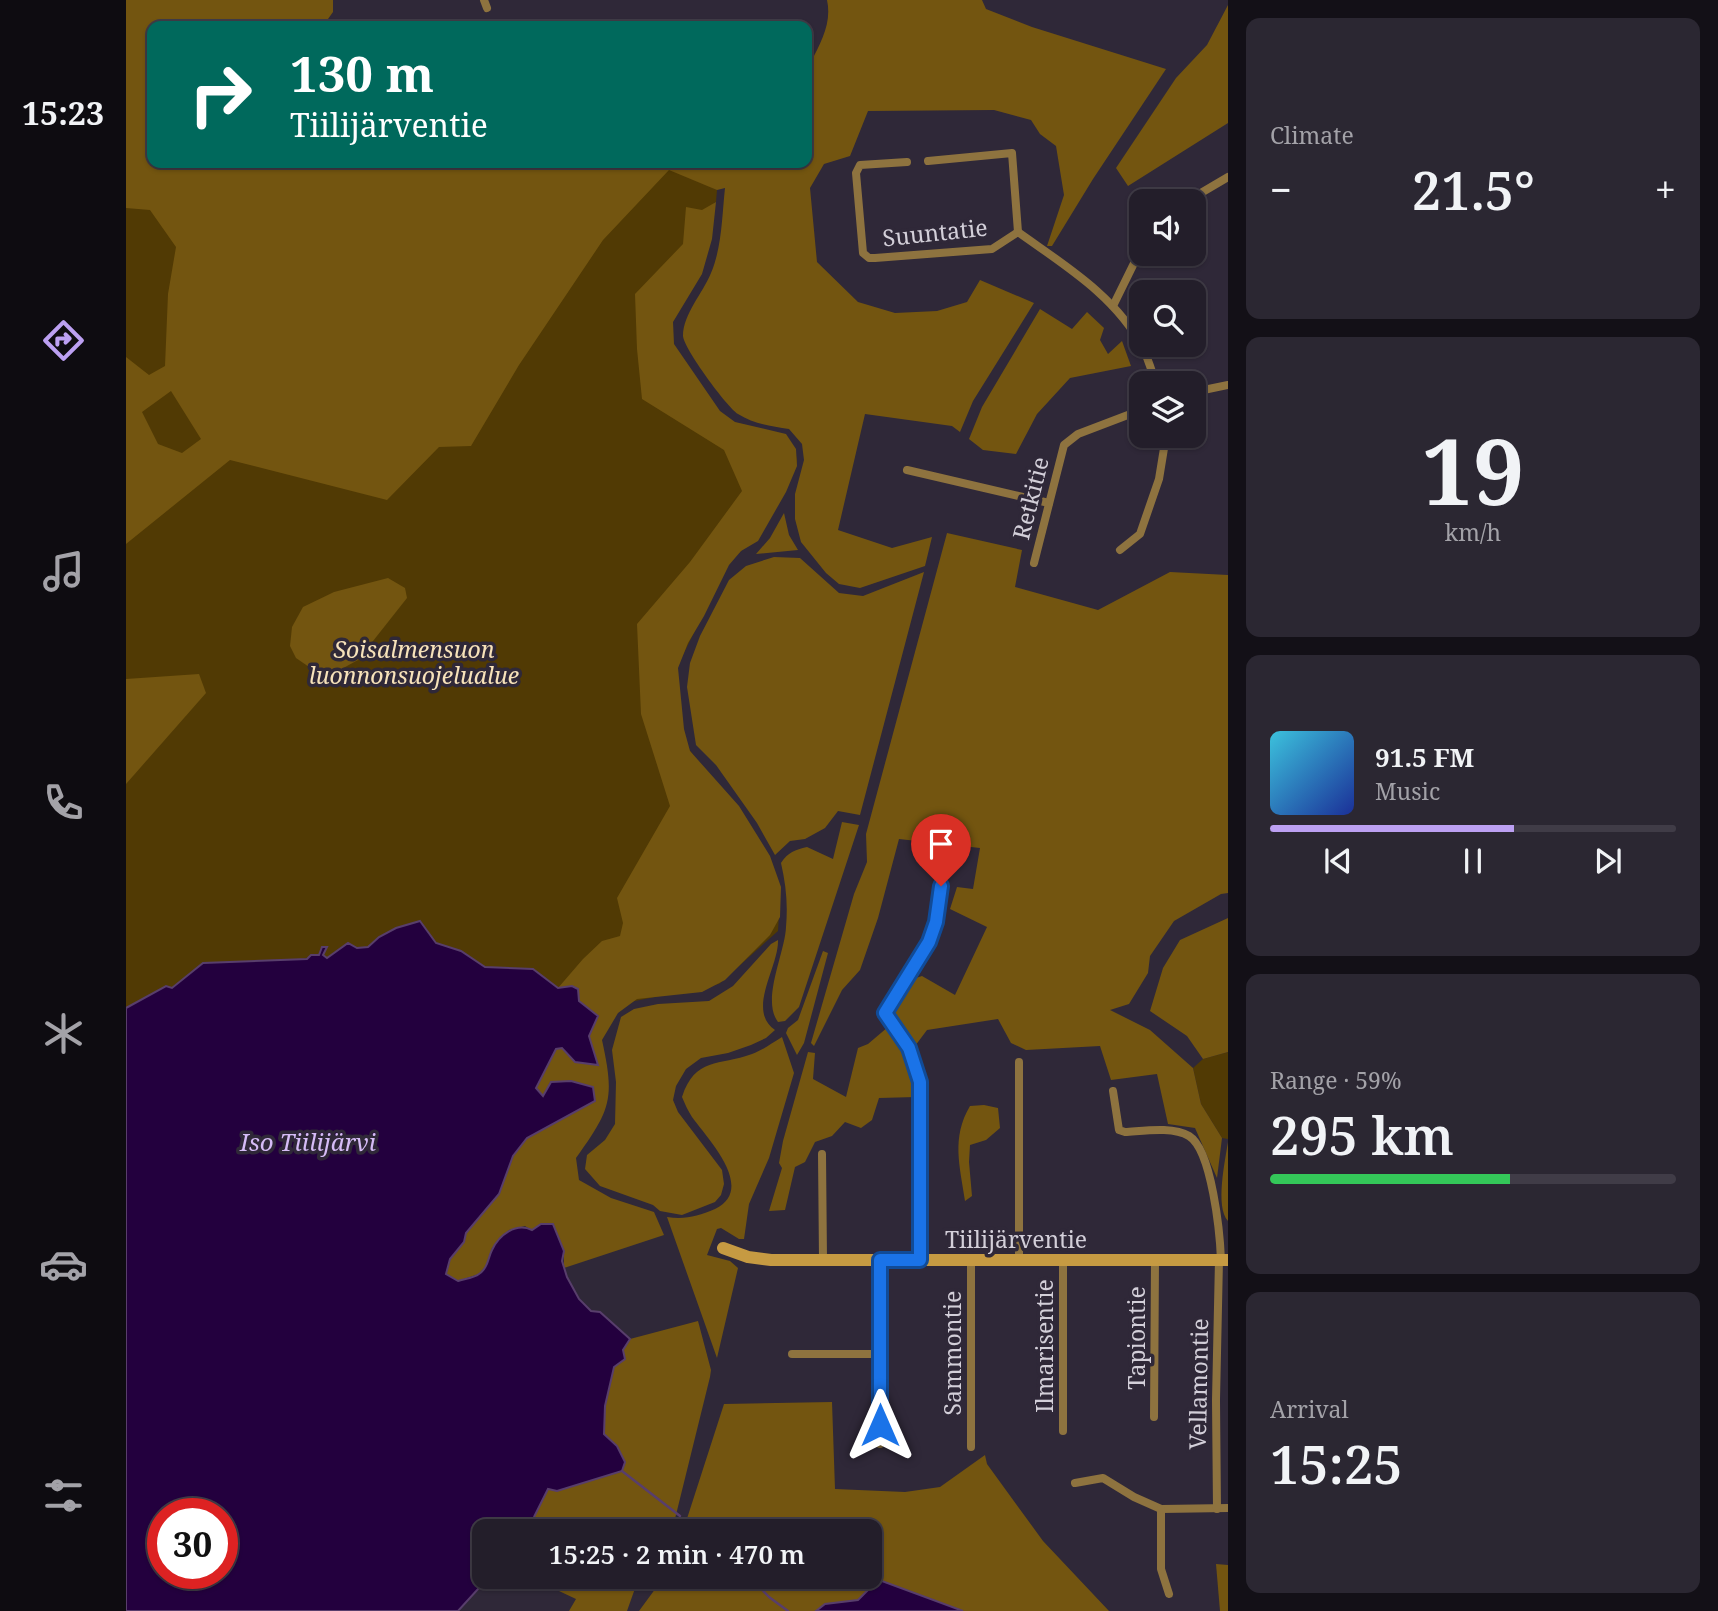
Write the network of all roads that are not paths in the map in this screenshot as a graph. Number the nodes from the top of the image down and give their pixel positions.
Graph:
1 (928, 161) dead end
2 (907, 162) dead end
3 (1228, 177) edge
4 (1206, 190) edge
5 (1018, 232) junction
6 (1133, 266) edge
7 (1113, 306) junction
8 (1151, 371) edge
9 (1228, 385) edge
10 (1206, 390) edge
11 (1129, 415) edge
12 (1164, 448) edge
13 (907, 470) dead end
14 (1049, 503) junction
15 (1120, 550) dead end
16 (1034, 563) dead end
17 (944, 860) dead end
18 (1020, 1062) dead end
19 (1113, 1091) dead end
20 (822, 1154) dead end
21 (723, 1248) dead end
22 (823, 1260) junction
23 (880, 1260) junction
24 (920, 1260) junction
25 (971, 1260) junction
26 (1019, 1260) junction
27 (1063, 1260) junction
28 (1155, 1260) junction
29 (1223, 1260) edge
30 (792, 1354) dead end
31 (880, 1354) junction
32 (1154, 1417) dead end
33 (1063, 1431) dead end
34 (880, 1444) dead end
35 (971, 1447) dead end
36 (1074, 1483) dead end
37 (1228, 1508) edge
38 (1161, 1509) junction
39 (1217, 1509) junction
40 (1169, 1594) dead end

1 - 5 street
2 - 5 street, Suuntatie
3 - 4 street
5 - 7 street, Suuntatie
6 - 7 street
7 - 8 street, Suuntatie
9 - 10 street
11 - 14 street, Retkitie
12 - 15 street
13 - 14 street
14 - 16 street, Retkitie
17 - 24 street
18 - 26 street
19 - 29 street, Vellamontie
20 - 22 street
21 - 22 street, Tiilijärventie
22 - 23 street, Tiilijärventie
23 - 24 street, Tiilijärventie
23 - 31 street
24 - 25 street, Tiilijärventie
25 - 26 street, Tiilijärventie
25 - 35 street, Sammontie
26 - 27 street, Tiilijärventie
27 - 28 street, Tiilijärventie
27 - 33 street, Ilmarisentie
28 - 29 street, Tiilijärventie
28 - 32 street, Tapiontie
29 - 39 street, Vellamontie
30 - 31 street
31 - 34 street
36 - 38 street
37 - 39 street
38 - 39 street
38 - 40 street

